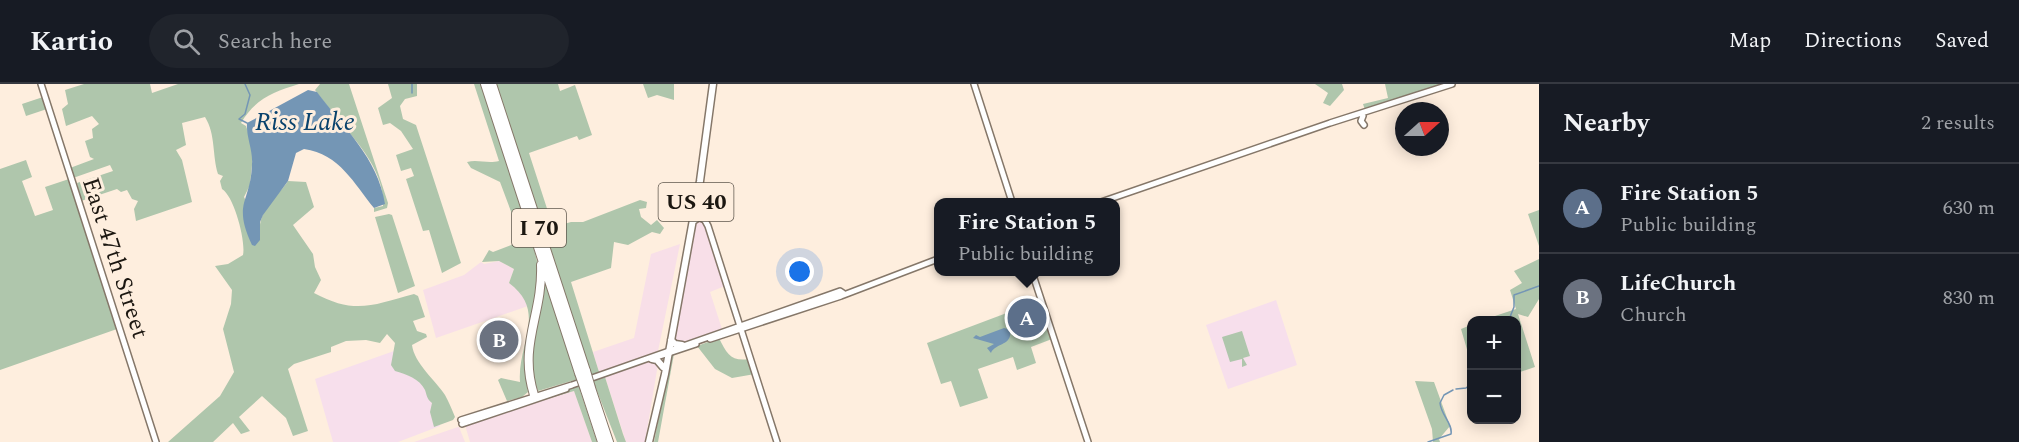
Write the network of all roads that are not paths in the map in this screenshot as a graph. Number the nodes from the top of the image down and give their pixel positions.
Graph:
1 (41, 84) edge
2 (485, 84) edge
3 (492, 84) edge
4 (713, 84) edge
5 (974, 84) edge
6 (1452, 84) edge
7 (1370, 112) junction
8 (1336, 114) dead end
9 (1363, 116) junction
10 (1334, 121) junction
11 (1364, 125) dead end
12 (1325, 126) junction
13 (1011, 198) edge
14 (1113, 198) edge
15 (696, 204) junction
16 (704, 219) junction
17 (693, 221) junction
18 (541, 254) junction
19 (934, 261) edge
20 (1033, 276) edge
21 (674, 318) junction
22 (740, 327) junction
23 (671, 340) junction
24 (682, 345) junction
25 (667, 352) junction
26 (652, 359) junction
27 (641, 361) junction
28 (663, 367) junction
29 (583, 372) junction
30 (663, 376) junction
31 (572, 385) junction
32 (588, 389) junction
33 (531, 394) junction
34 (598, 408) junction
35 (156, 442) edge
36 (602, 442) edge
37 (609, 442) edge
38 (615, 442) edge
39 (650, 442) edge
40 (777, 442) edge
41 (1088, 442) edge

1 - 35 main road, East 47th Street
2 - 18 highway, I 70
3 - 29 highway, I 70
4 - 15 main road, US 40
5 - 13 main road
6 - 7 main road
7 - 9 main road
7 - 10 main road
8 - 10 main road
9 - 11 main road
9 - 12 main road
10 - 12 main road
12 - 14 main road
15 - 16 main road
15 - 17 main road, US 40
16 - 17 main road
16 - 22 main road
17 - 21 main road, US 40
18 - 29 highway, I 70
18 - 33 highway
19 - 22 main road
20 - 41 main road
21 - 23 main road, US 40
21 - 25 main road, US 40
22 - 24 main road
22 - 25 main road
22 - 40 main road
23 - 24 main road
23 - 25 main road, US 40
24 - 25 main road
25 - 26 main road
25 - 27 main road
25 - 28 main road, US 40
25 - 30 main road, US 40
26 - 27 main road
26 - 28 main road
27 - 31 main road
28 - 30 main road, US 40
29 - 32 highway, I 70, bridge
30 - 39 main road, US 40
31 - 33 main road
31 - 33 main road
32 - 34 highway, I 70
32 - 36 highway, I 70
34 - 37 highway, I 70
34 - 38 highway

